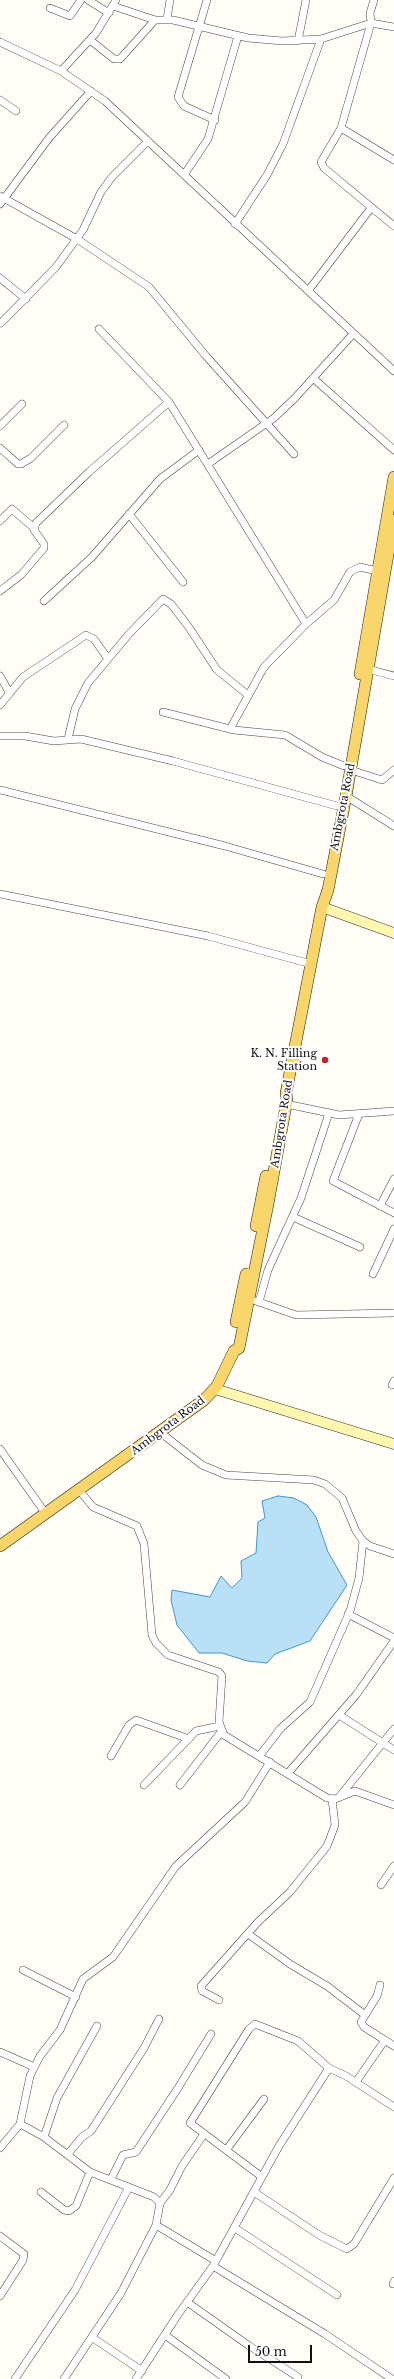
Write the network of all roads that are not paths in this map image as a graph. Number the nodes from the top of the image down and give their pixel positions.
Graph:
1 (81, 0) edge
2 (88, 0) edge
3 (170, 0) edge
4 (207, 0) edge
5 (306, 0) edge
6 (374, 0) edge
7 (114, 3) edge
8 (50, 8) dead end
9 (109, 13) junction
10 (167, 19) junction
11 (155, 20) junction
12 (370, 23) junction
13 (199, 27) junction
14 (394, 27) edge
15 (238, 36) junction
16 (321, 39) junction
17 (90, 40) junction
18 (298, 41) junction
19 (0, 42) edge
20 (61, 71) junction
21 (91, 91) junction
22 (0, 100) edge
23 (16, 110) dead end
24 (215, 120) junction
25 (341, 128) junction
26 (148, 141) junction
27 (394, 160) edge
28 (184, 175) junction
29 (1, 200) edge
30 (371, 208) junction
31 (235, 224) junction
32 (394, 226) edge
33 (77, 239) junction
34 (0, 278) edge
35 (308, 291) junction
36 (26, 299) junction
37 (1, 324) dead end
38 (99, 329) dead end
39 (353, 334) junction
40 (394, 371) edge
41 (313, 378) junction
42 (168, 402) junction
43 (22, 404) dead end
44 (266, 424) junction
45 (0, 426) edge
46 (64, 426) dead end
47 (0, 448) edge
48 (199, 450) junction
49 (394, 450) edge
50 (294, 454) dead end
51 (208, 464) junction
52 (394, 477) edge
53 (129, 514) junction
54 (394, 520) edge
55 (0, 521) edge
56 (34, 528) junction
57 (385, 570) edge
58 (183, 582) dead end
59 (0, 591) edge
60 (44, 601) dead end
61 (306, 624) junction
62 (108, 659) junction
63 (368, 670) junction
64 (0, 676) edge
65 (394, 676) edge
66 (9, 692) junction
67 (248, 695) junction
68 (0, 705) edge
69 (163, 712) dead end
70 (230, 729) junction
71 (0, 736) edge
72 (68, 739) junction
73 (348, 768) junction
74 (394, 770) edge
75 (0, 790) edge
76 (346, 796) junction
77 (337, 806) junction
78 (394, 826) edge
79 (323, 874) junction
80 (0, 894) edge
81 (322, 903) junction
82 (394, 933) edge
83 (311, 964) junction
84 (286, 1101) junction
85 (394, 1111) edge
86 (329, 1113) junction
87 (359, 1114) junction
88 (394, 1179) edge
89 (380, 1206) junction
90 (394, 1212) edge
91 (293, 1217) junction
92 (394, 1229) edge
93 (360, 1247) dead end
94 (373, 1274) dead end
95 (253, 1300) junction
96 (394, 1313) edge
97 (234, 1351) junction
98 (215, 1389) junction
99 (161, 1433) junction
100 (394, 1444) edge
101 (0, 1449) edge
102 (79, 1490) junction
103 (46, 1514) junction
104 (363, 1541) junction
105 (0, 1546) edge
106 (394, 1554) edge
107 (348, 1614) junction
108 (394, 1638) edge
109 (394, 1641) edge
110 (339, 1715) junction
111 (220, 1729) junction
112 (394, 1729) edge
113 (189, 1739) junction
114 (383, 1743) junction
115 (394, 1750) edge
116 (260, 1755) junction
117 (111, 1756) dead end
118 (270, 1762) junction
119 (288, 1773) junction
120 (144, 1785) dead end
121 (180, 1785) dead end
122 (336, 1798) junction
123 (394, 1805) edge
124 (394, 1866) edge
125 (381, 1885) dead end
126 (248, 1934) junction
127 (23, 1970) dead end
128 (380, 1985) dead end
129 (76, 1997) junction
130 (219, 2000) dead end
131 (365, 2015) junction
132 (159, 2019) dead end
133 (97, 2026) dead end
134 (211, 2034) dead end
135 (385, 2040) junction
136 (394, 2046) edge
137 (0, 2052) edge
138 (34, 2067) junction
139 (330, 2068) junction
140 (356, 2082) junction
141 (264, 2099) dead end
142 (394, 2107) edge
143 (20, 2124) junction
144 (204, 2134) junction
145 (44, 2137) junction
146 (0, 2148) edge
147 (227, 2149) junction
148 (68, 2154) junction
149 (90, 2172) junction
150 (262, 2177) junction
151 (394, 2178) edge
152 (111, 2180) junction
153 (129, 2186) junction
154 (41, 2192) dead end
155 (254, 2192) junction
156 (160, 2203) junction
157 (156, 2225) junction
158 (235, 2228) junction
159 (0, 2236) edge
160 (214, 2264) junction
161 (337, 2295) dead end
162 (0, 2296) edge
163 (187, 2302) junction
164 (165, 2335) junction
165 (93, 2338) junction
166 (142, 2371) junction
167 (298, 2376) dead end
168 (16, 2379) edge
169 (64, 2379) edge
170 (136, 2379) edge
171 (226, 2379) edge
172 (392, 2379) edge

1 - 8 street
2 - 9 street
3 - 10 street
4 - 13 street
5 - 18 street
6 - 12 street
7 - 9 street
7 - 11 street
9 - 17 street
10 - 11 street
10 - 13 street
11 - 17 street
12 - 14 street
12 - 16 street
12 - 25 street
13 - 15 street
13 - 24 street
15 - 18 street
15 - 24 street
16 - 18 street
16 - 31 street
17 - 20 street
19 - 20 street
20 - 21 street
21 - 26 street
21 - 29 street
22 - 23 street
24 - 28 street
25 - 27 street
25 - 30 street
26 - 28 street
26 - 33 street
28 - 31 street
29 - 33 street
30 - 32 street
30 - 35 street
31 - 35 street
33 - 36 street
33 - 44 street
34 - 36 street
35 - 39 street
36 - 37 street
38 - 42 street
39 - 40 street
39 - 41 street
41 - 44 street
41 - 49 street
42 - 48 street
42 - 56 street
43 - 45 street
44 - 50 street
44 - 51 street
46 - 47 street
48 - 51 street
48 - 53 street
51 - 61 street
52 - 57 main road
53 - 58 street
53 - 60 street
54 - 57 main road, Ambgrota Road
55 - 56 street
56 - 59 street
57 - 61 street
57 - 63 main road, Ambgrota Road
57 - 73 main road
61 - 67 street
62 - 66 street
62 - 67 street
62 - 72 street
63 - 65 street
63 - 73 main road, Ambgrota Road
64 - 66 street
66 - 68 street
67 - 70 street
69 - 70 street
70 - 73 street
71 - 72 street
72 - 77 street
73 - 74 street
73 - 76 main road, Ambgrota Road
73 - 77 main road
75 - 79 street
76 - 78 street
76 - 81 main road, Ambgrota Road
77 - 79 main road
79 - 81 main road
80 - 83 street
81 - 82 street
81 - 83 main road, Ambgrota Road
83 - 84 main road, Ambgrota Road
84 - 86 street
84 - 95 main road, Ambgrota Road
84 - 97 main road
85 - 87 street
86 - 87 street
86 - 91 street
87 - 89 street
88 - 89 street
89 - 90 street
91 - 93 street
91 - 95 street
92 - 94 street
95 - 96 street
95 - 97 main road, Ambgrota Road
97 - 98 main road, Ambgrota Road
98 - 99 main road, Ambgrota Road
98 - 100 street
99 - 102 main road, Ambgrota Road
99 - 104 street
101 - 103 street
102 - 103 main road, Ambgrota Road
102 - 111 street
103 - 105 main road, Ambgrota Road
104 - 106 street
104 - 107 street
107 - 108 street
107 - 116 street
109 - 110 street
110 - 114 street
110 - 119 street
111 - 113 street
111 - 116 street
111 - 121 street
112 - 114 street
113 - 117 street
113 - 120 street
114 - 115 street
114 - 122 street
116 - 118 street
118 - 119 street
118 - 129 street
119 - 122 street
122 - 123 street
122 - 126 street
124 - 125 street
126 - 130 street
126 - 131 street
127 - 129 street
128 - 131 street
129 - 138 street
131 - 135 street
132 - 148 street
133 - 145 street
134 - 152 street
135 - 136 street
135 - 140 street
137 - 138 street
138 - 143 street
139 - 140 street
139 - 144 street
139 - 150 street
140 - 142 street
141 - 147 street
143 - 145 street
143 - 146 street
144 - 147 street
144 - 156 street
145 - 148 street
147 - 150 street
148 - 149 street
149 - 152 street
149 - 154 street
150 - 155 street
151 - 155 street
152 - 153 street
153 - 156 street
153 - 168 street
155 - 158 street
156 - 157 street
157 - 160 street
157 - 165 street
158 - 160 street
158 - 161 street
159 - 162 street
160 - 163 street
160 - 172 street
163 - 164 street
163 - 167 street
164 - 166 street
164 - 171 street
165 - 166 street
165 - 169 street
166 - 170 street

